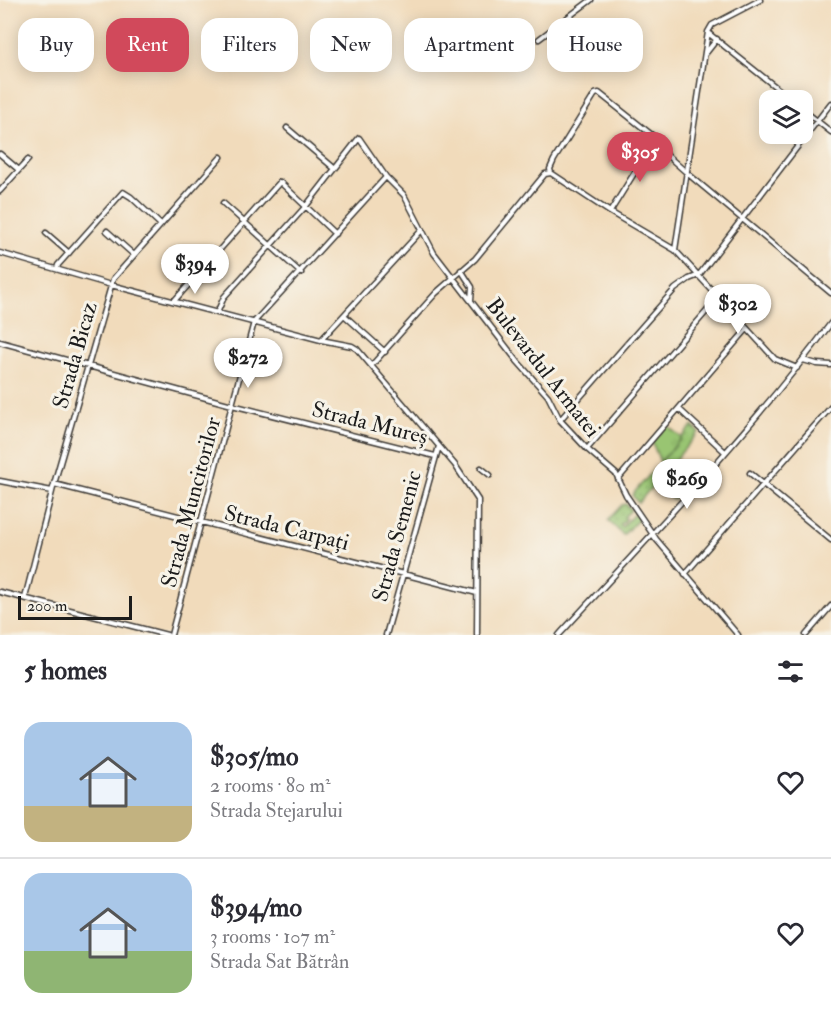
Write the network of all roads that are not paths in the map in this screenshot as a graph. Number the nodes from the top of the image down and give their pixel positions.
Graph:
1 (591, 0) edge
2 (760, 0) edge
3 (708, 32) junction
4 (539, 39) dead end
5 (717, 39) junction
6 (704, 55) junction
7 (780, 90) edge
8 (831, 103) edge
9 (813, 118) edge
10 (817, 121) junction
11 (287, 128) dead end
12 (831, 132) edge
13 (653, 143) junction
14 (0, 154) edge
15 (221, 157) dead end
16 (28, 160) dead end
17 (334, 168) junction
18 (19, 170) junction
19 (551, 173) junction
20 (687, 173) junction
21 (386, 177) junction
22 (0, 191) edge
23 (223, 203) dead end
24 (306, 206) junction
25 (610, 212) junction
26 (742, 220) junction
27 (244, 222) junction
28 (161, 225) junction
29 (106, 231) dead end
30 (421, 231) junction
31 (46, 233) dead end
32 (335, 234) junction
33 (269, 246) junction
34 (675, 250) junction
35 (0, 253) edge
36 (69, 253) junction
37 (134, 255) junction
38 (57, 269) junction
39 (461, 270) junction
40 (301, 273) junction
41 (699, 275) junction
42 (452, 278) junction
43 (111, 285) junction
44 (831, 293) edge
45 (719, 297) junction
46 (174, 301) junction
47 (471, 301) junction
48 (217, 312) junction
49 (344, 315) junction
50 (254, 322) junction
51 (831, 323) edge
52 (747, 329) junction
53 (321, 340) junction
54 (0, 342) edge
55 (385, 352) junction
56 (803, 360) junction
57 (372, 365) junction
58 (831, 365) edge
59 (87, 366) junction
60 (797, 368) junction
61 (232, 405) junction
62 (831, 407) edge
63 (679, 409) junction
64 (560, 420) junction
65 (439, 446) junction
66 (587, 449) junction
67 (725, 452) junction
68 (435, 456) junction
69 (481, 468) dead end
70 (750, 473) dead end
71 (490, 475) dead end
72 (618, 479) junction
73 (0, 481) edge
74 (54, 484) junction
75 (764, 484) junction
76 (52, 491) junction
77 (202, 522) junction
78 (652, 533) junction
79 (831, 540) edge
80 (404, 573) junction
81 (685, 574) junction
82 (0, 592) edge
83 (477, 593) junction
84 (25, 598) junction
85 (831, 606) edge
86 (169, 635) edge
87 (386, 635) edge
88 (477, 635) edge
89 (559, 635) edge
90 (738, 635) edge
91 (806, 635) edge

1 - 4 street
2 - 3 street
3 - 5 street
3 - 6 street
5 - 6 street
5 - 7 street
6 - 20 street
8 - 10 street
9 - 10 street
10 - 12 street
10 - 26 street
11 - 17 street
13 - 19 street
13 - 20 street
13 - 25 street
14 - 18 street
15 - 28 street, Strada Bicaz
16 - 18 street
17 - 21 street, Bulevardul Armatei
17 - 24 street
18 - 22 street
19 - 25 street
19 - 39 street
20 - 26 street
20 - 34 street
21 - 30 street, Bulevardul Armatei
21 - 32 street, Strada Muncitorilor
23 - 27 street
24 - 27 street
24 - 32 street
24 - 33 street
25 - 34 street
26 - 41 street
26 - 44 street
27 - 33 street
27 - 46 street
28 - 36 street
28 - 37 street, Strada Bicaz
29 - 37 street
30 - 42 street, Bulevardul Armatei
30 - 49 street
31 - 36 street
32 - 40 street, Strada Muncitorilor
33 - 40 street
33 - 48 street
34 - 41 street
35 - 38 street
36 - 38 street
37 - 43 street, Strada Bicaz
38 - 43 street
39 - 42 street
39 - 47 street
40 - 50 street, Strada Muncitorilor
41 - 45 street
41 - 64 street
42 - 47 street, Bulevardul Armatei
42 - 55 street
43 - 46 street
43 - 59 street, Strada Bicaz
45 - 52 street
45 - 66 street
46 - 48 street
47 - 64 street, Bulevardul Armatei
48 - 50 street
49 - 53 street
49 - 55 street
50 - 53 street
50 - 61 street, Strada Muncitorilor
51 - 56 street
52 - 60 street
52 - 63 street
53 - 57 street
54 - 59 street, Strada Mureș
55 - 57 street
56 - 58 street
56 - 60 street
57 - 65 street
59 - 61 street, Strada Mureș
59 - 74 street, Strada Bicaz
60 - 67 street
61 - 68 street, Strada Mureș
61 - 77 street, Strada Muncitorilor
62 - 75 street
63 - 67 street
63 - 72 street
64 - 66 street, Bulevardul Armatei
65 - 68 street, Strada Semenic
65 - 83 street
66 - 72 street, Bulevardul Armatei
67 - 78 street
68 - 80 street, Strada Semenic
69 - 71 street
70 - 75 street
72 - 78 street, Bulevardul Armatei
73 - 76 street
74 - 76 street, Strada Bicaz
74 - 77 street, Strada Carpați
75 - 79 street
75 - 81 street
76 - 84 street, Strada Bicaz
77 - 80 street, Strada Carpați
77 - 86 street, Strada Muncitorilor
78 - 81 street, Bulevardul Armatei
78 - 89 street
80 - 83 street, Strada Carpați
80 - 87 street, Strada Semenic
81 - 90 street, Bulevardul Armatei
82 - 84 street
83 - 88 street
84 - 86 street
85 - 91 street

